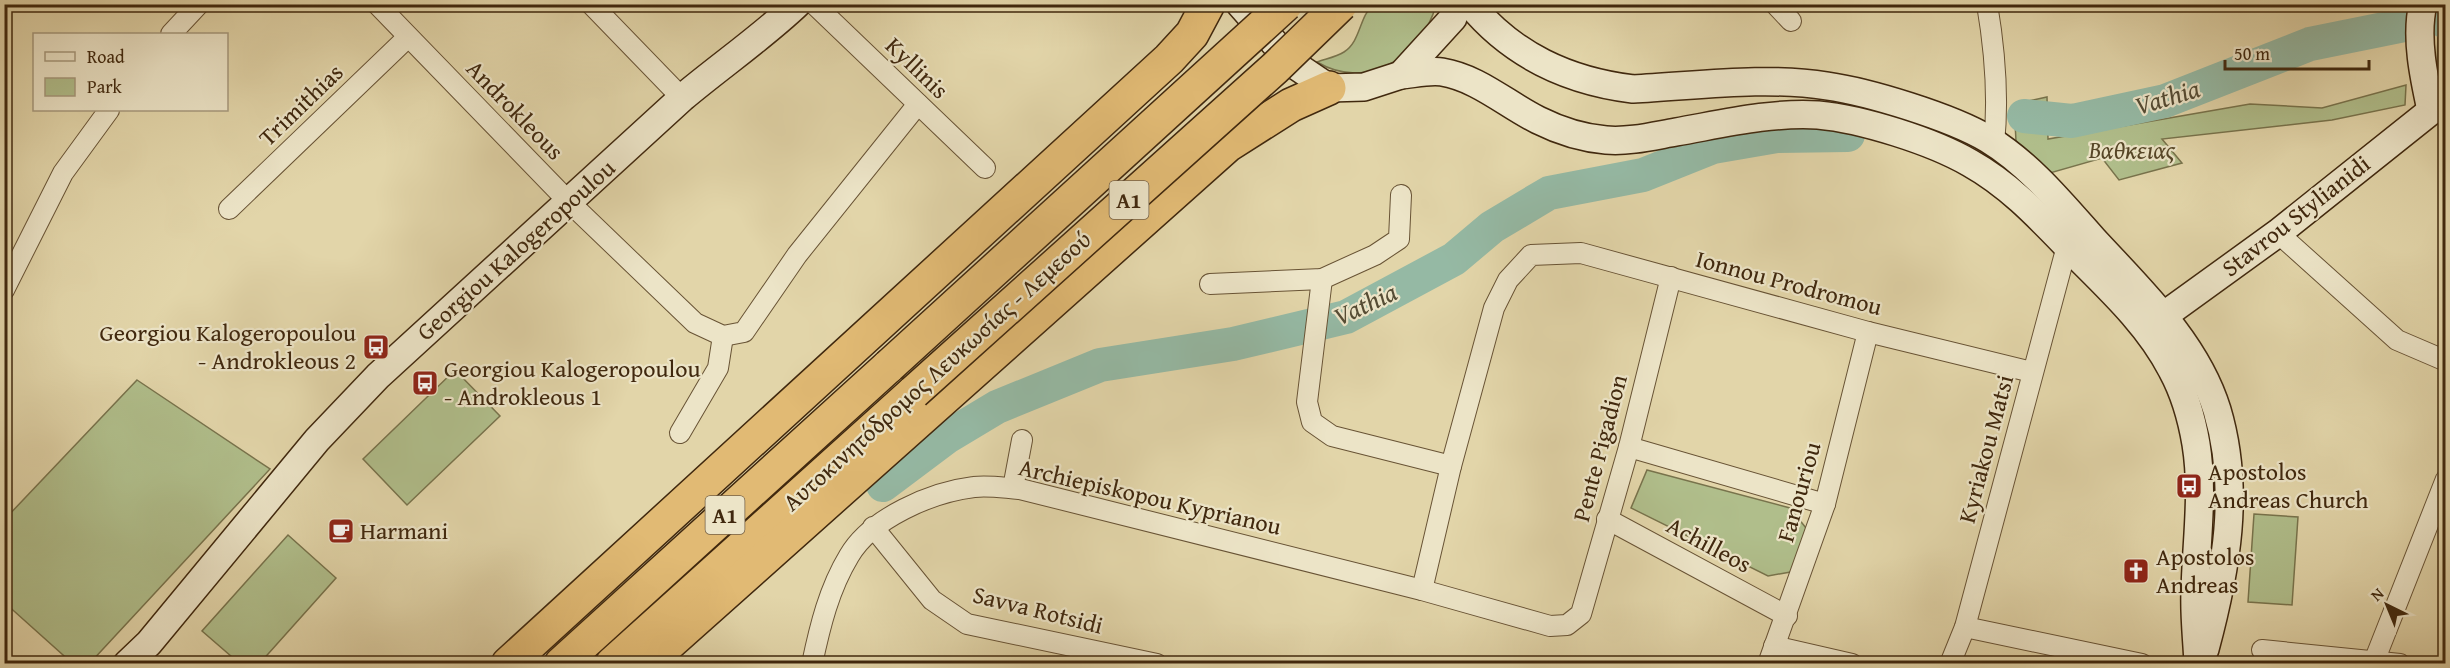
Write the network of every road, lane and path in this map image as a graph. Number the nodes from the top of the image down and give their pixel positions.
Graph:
1 (199, 4) edge
2 (377, 4) edge
3 (591, 4) edge
4 (775, 4) edge
5 (797, 4) edge
6 (814, 4) edge
7 (1208, 4) edge
8 (1240, 4) edge
9 (1286, 4) edge
10 (1341, 4) edge
11 (1456, 4) edge
12 (1470, 4) edge
13 (1775, 4) edge
14 (1987, 4) edge
15 (2423, 4) edge
16 (1791, 21) dead end
17 (172, 33) edge
18 (408, 37) junction
19 (725, 62) junction
20 (1401, 75) junction
21 (1329, 88) junction
22 (682, 98) junction
23 (918, 104) junction
24 (2438, 105) edge
25 (108, 111) edge
26 (1994, 144) junction
27 (985, 168) dead end
28 (1401, 195) dead end
29 (568, 201) junction
30 (228, 209) dead end
31 (2277, 233) junction
32 (2067, 246) junction
33 (1671, 278) junction
34 (1322, 279) junction
35 (1210, 285) dead end
36 (4, 290) edge
37 (2154, 323) junction
38 (1868, 332) junction
39 (723, 336) junction
40 (2445, 361) edge
41 (2032, 372) junction
42 (680, 433) dead end
43 (1022, 440) dead end
44 (1629, 447) junction
45 (1451, 466) junction
46 (2445, 479) edge
47 (1013, 488) junction
48 (1825, 504) junction
49 (1607, 519) junction
50 (873, 527) junction
51 (1422, 590) junction
52 (1787, 616) junction
53 (1567, 625) joint
54 (1965, 627) junction
55 (2262, 650) dead end
56 (1771, 655) edge
57 (2375, 659) junction
58 (127, 663) edge
59 (508, 663) edge
60 (561, 663) edge
61 (612, 663) edge
62 (646, 663) edge
63 (812, 663) edge
64 (1157, 663) edge
65 (1852, 663) edge
66 (1945, 663) edge
67 (2142, 663) edge
68 (2200, 663) edge
69 (2400, 663) edge

1 - 17 street
2 - 18 street, Androkleous
3 - 22 street
4 - 19 main road
5 - 19 main road
6 - 23 street, Kyllinis
7 - 59 highway
8 - 21 main road
9 - 60 highway, Αυτοκινητόδρομος Λευκωσίας - Λεμεσού / A1, bridge
10 - 61 highway, Αυτοκινητόδρομος Λευκωσίας - Λεμεσού / A1, bridge
11 - 20 main road
12 - 26 main road
13 - 16 street
14 - 26 street
15 - 24 main road
18 - 29 street, Androkleous
18 - 30 street, Trimithias
19 - 22 main road, Georgiou Kalogeropoulou
20 - 21 main road
20 - 32 main road
21 - 62 highway
22 - 29 main road, Georgiou Kalogeropoulou
23 - 27 street, Kyllinis
23 - 39 street
24 - 31 main road, Stavrou Stylianidi
25 - 36 street
26 - 37 main road
28 - 34 street
29 - 39 street, Androkleous
29 - 58 main road, Georgiou Kalogeropoulou
31 - 37 main road, Stavrou Stylianidi
31 - 40 street
32 - 37 main road
32 - 41 street, Kyriakou Matsi
33 - 38 street, Ionnou Prodromou
33 - 44 street, Pente Pigadion
33 - 45 street, Ionnou Prodromou
34 - 35 street
34 - 45 street
37 - 68 main road
38 - 41 street, Ionnou Prodromou
38 - 48 street, Fanouriou
39 - 42 street
41 - 54 street, Kyriakou Matsi
43 - 47 street
44 - 48 street
44 - 49 street, Pente Pigadion
45 - 51 street
46 - 57 street
47 - 50 street, Archiepiskopou Kyprianou
47 - 51 street, Archiepiskopou Kyprianou
48 - 52 street, Fanouriou
49 - 52 street, Achilleos
49 - 53 street, Pente Pigadion
50 - 63 street, Archiepiskopou Kyprianou
50 - 64 street, Savva Rotsidi
51 - 53 street, Archiepiskopou Kyprianou
52 - 56 street, Fanouriou
54 - 66 street, Kyriakou Matsi
54 - 67 street
55 - 57 street
56 - 65 street
57 - 69 street

